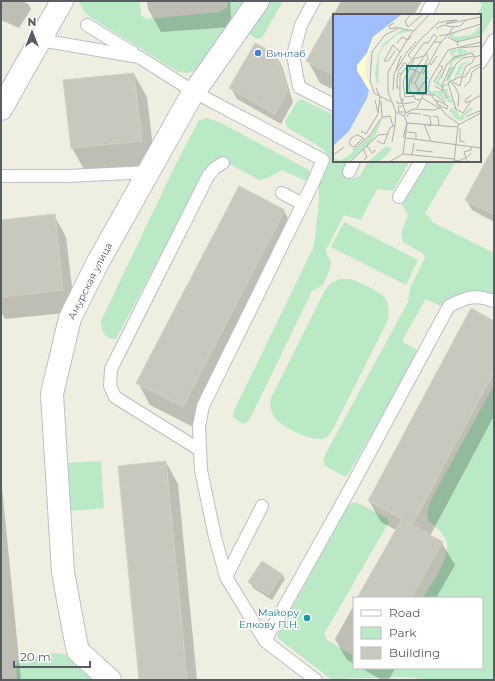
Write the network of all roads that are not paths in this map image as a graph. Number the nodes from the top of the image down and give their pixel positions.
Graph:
1 (62, 1) edge
2 (258, 1) edge
3 (314, 1) edge
4 (433, 1) edge
5 (426, 14) edge
6 (87, 25) dead end
7 (40, 40) junction
8 (494, 40) edge
9 (139, 57) junction
10 (481, 61) edge
11 (194, 92) junction
12 (333, 104) edge
13 (1, 109) edge
14 (419, 162) edge
15 (223, 163) dead end
16 (150, 172) junction
17 (1, 176) edge
18 (282, 193) dead end
19 (399, 197) dead end
20 (303, 204) junction
21 (494, 301) edge
22 (200, 450) junction
23 (262, 506) dead end
24 (226, 576) junction
25 (265, 641) junction
26 (110, 680) edge
27 (316, 680) edge

1 - 7 street
2 - 11 street, Амурская улица
3 - 12 lane
4 - 5 lane
6 - 9 lane
7 - 9 lane
7 - 13 street
8 - 10 lane
9 - 11 lane
11 - 16 street, Амурская улица
11 - 20 lane
14 - 19 lane
15 - 22 lane
16 - 17 lane
16 - 26 street, Амурская улица
18 - 20 lane
20 - 22 lane
21 - 25 lane
22 - 24 lane
23 - 24 lane
24 - 25 lane
25 - 27 lane

